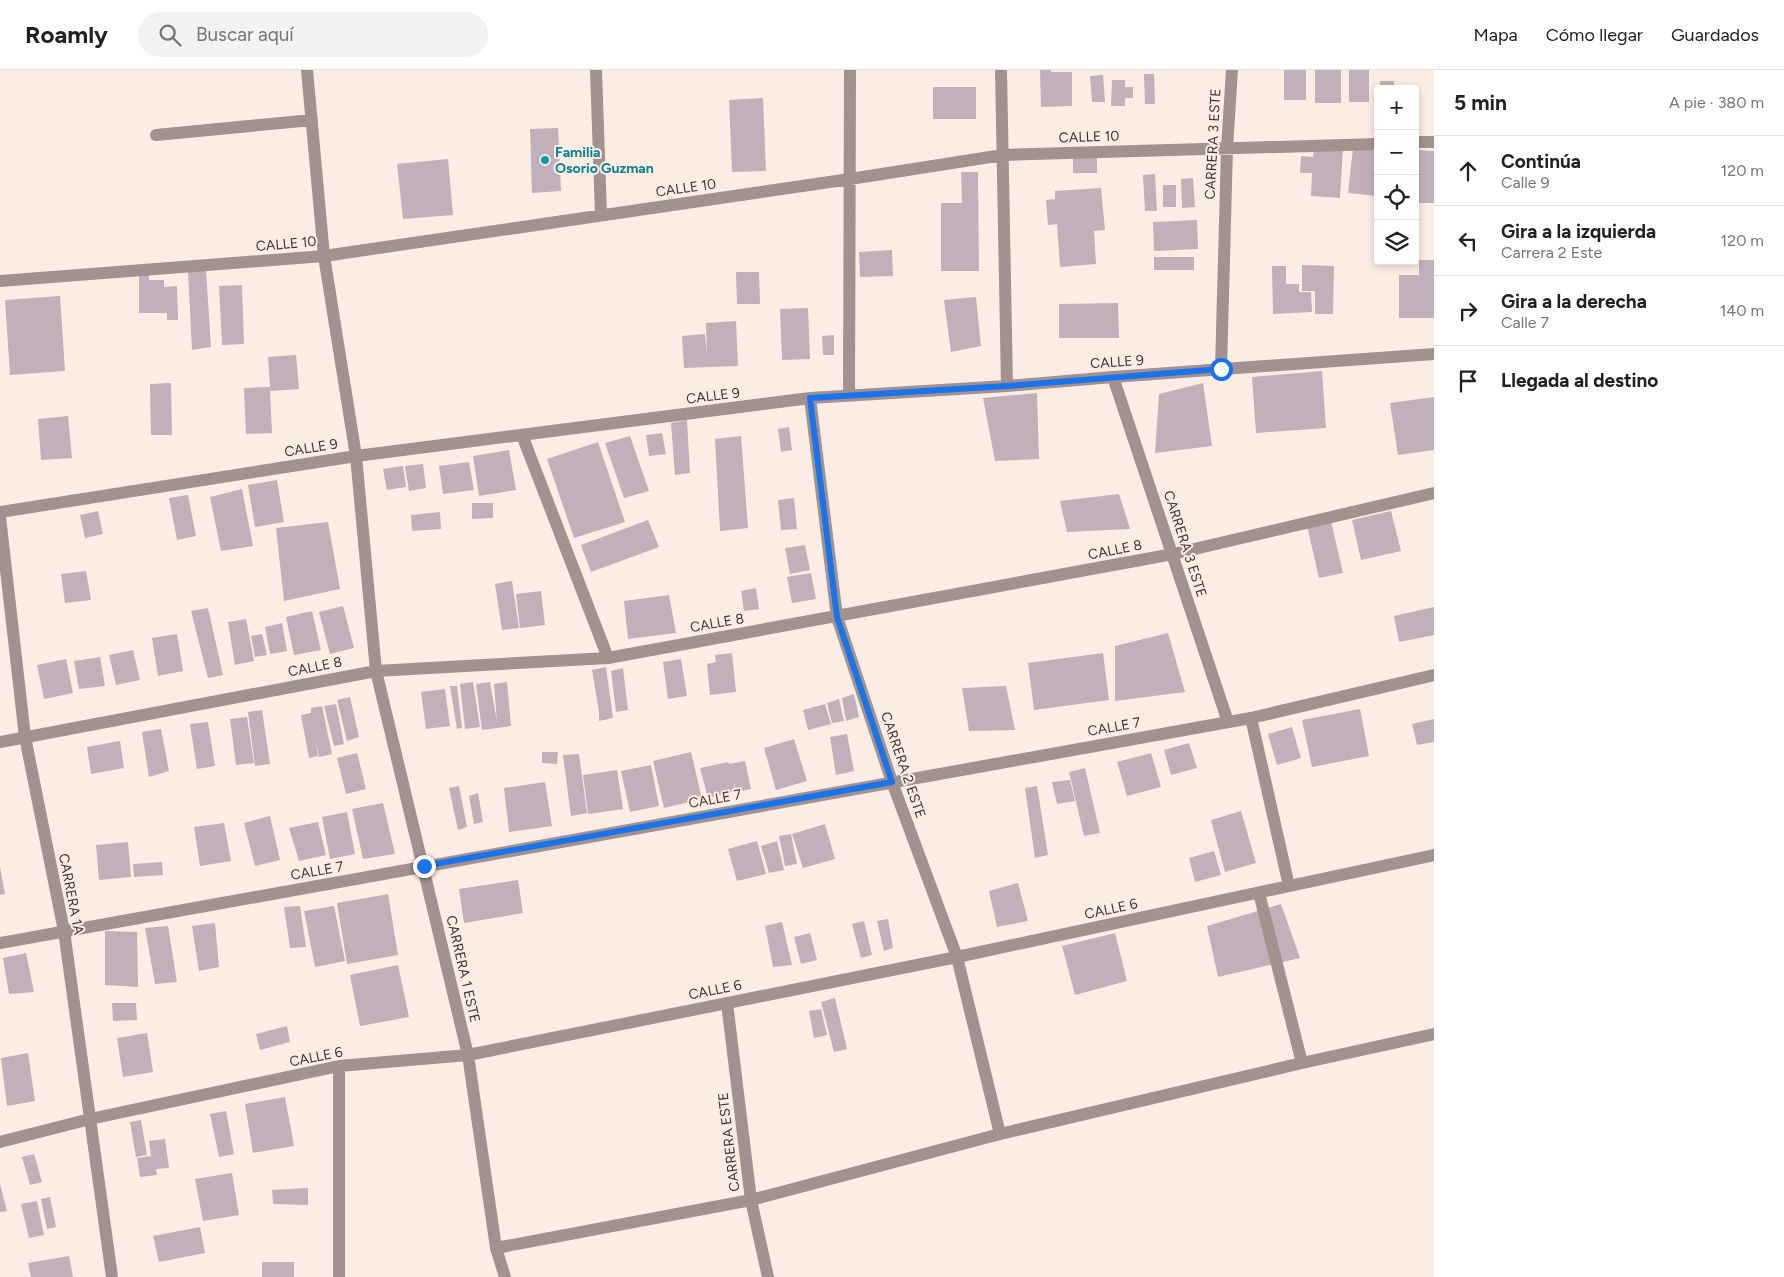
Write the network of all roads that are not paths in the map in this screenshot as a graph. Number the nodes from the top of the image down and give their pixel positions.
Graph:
1 (307, 70) edge
2 (596, 70) edge
3 (850, 70) edge
4 (1001, 70) edge
5 (1232, 70) edge
6 (312, 120) junction
7 (156, 135) dead end
8 (1419, 142) edge
9 (1434, 142) edge
10 (1374, 144) edge
11 (1227, 148) junction
12 (1003, 154) junction
13 (850, 179) junction
14 (602, 215) junction
15 (324, 256) junction
16 (0, 281) edge
17 (1434, 354) edge
18 (1221, 369) junction
19 (1113, 377) junction
20 (1007, 386) junction
21 (849, 395) junction
22 (810, 398) junction
23 (522, 435) junction
24 (356, 456) junction
25 (1434, 494) edge
26 (0, 512) edge
27 (0, 517) edge
28 (1173, 554) junction
29 (837, 617) junction
30 (608, 658) junction
31 (376, 671) junction
32 (1434, 676) edge
33 (1251, 718) junction
34 (1228, 722) junction
35 (25, 737) junction
36 (0, 742) edge
37 (892, 782) junction
38 (1434, 855) edge
39 (424, 866) junction
40 (1289, 886) junction
41 (1259, 893) junction
42 (64, 931) junction
43 (0, 943) edge
44 (958, 956) junction
45 (727, 1003) junction
46 (1434, 1034) edge
47 (468, 1055) junction
48 (1302, 1063) junction
49 (339, 1066) junction
50 (90, 1119) junction
51 (1000, 1134) junction
52 (0, 1142) edge
53 (751, 1200) junction
54 (496, 1248) junction
55 (112, 1277) edge
56 (339, 1277) edge
57 (504, 1277) edge
58 (768, 1277) edge

1 - 6 street, CARRERA 1 ESTE
2 - 14 street
3 - 13 street
4 - 12 street
5 - 11 street, CARRERA 3 ESTE
6 - 7 street
6 - 15 street, CARRERA 1 ESTE
8 - 9 street
10 - 11 street, CALLE 10
11 - 12 street, CALLE 10
11 - 18 street, CARRERA 3 ESTE
12 - 13 street, CALLE 10
12 - 20 street
13 - 14 street, CALLE 10
13 - 21 street
14 - 15 street, CALLE 10
15 - 16 street, CALLE 10
15 - 24 street, CARRERA 1 ESTE
17 - 18 street, CALLE 9
18 - 19 street, CALLE 9
19 - 20 street, CALLE 9
19 - 28 street, CARRERA 3 ESTE
20 - 21 street, CALLE 9
21 - 22 street, CALLE 9
22 - 23 street, CALLE 9
22 - 29 street, CARRERA 2 ESTE
23 - 24 street, CALLE 9
23 - 30 street
24 - 26 street, CALLE 9
24 - 31 street, CARRERA 1 ESTE
25 - 28 street, CALLE 8
27 - 35 street, CARRERA 1A
28 - 29 street, CALLE 8
28 - 34 street, CARRERA 3 ESTE
29 - 30 street, CALLE 8
29 - 37 street, CARRERA 2 ESTE
30 - 31 street, CALLE 8
31 - 35 street, CALLE 8
31 - 39 street, CARRERA 1 ESTE
32 - 33 street, CALLE 7
33 - 34 street, CALLE 7
33 - 40 street
34 - 37 street, CALLE 7
35 - 36 street, CALLE 8
35 - 42 street, CARRERA 1A
37 - 39 street, CALLE 7
37 - 44 street, CARRERA 2 ESTE
38 - 40 street, CALLE 6
39 - 42 street, CALLE 7
39 - 47 street, CARRERA 1 ESTE
40 - 41 street, CALLE 6
41 - 44 street, CALLE 6
41 - 48 street
42 - 43 street, CALLE 7
42 - 50 street, CARRERA 1A
44 - 45 street, CALLE 6
44 - 51 street, CARRERA 2 ESTE
45 - 47 street, CALLE 6
45 - 53 street, CARRERA ESTE
46 - 48 street
47 - 49 street, CALLE 6
47 - 54 street, CARRERA 1 ESTE
48 - 51 street
49 - 50 street, CALLE 6
49 - 56 street
50 - 52 street, CALLE 6
50 - 55 street, CARRERA 1A
51 - 53 street
53 - 54 street
53 - 58 street, CARRERA ESTE
54 - 57 street, CARRERA 1 ESTE

